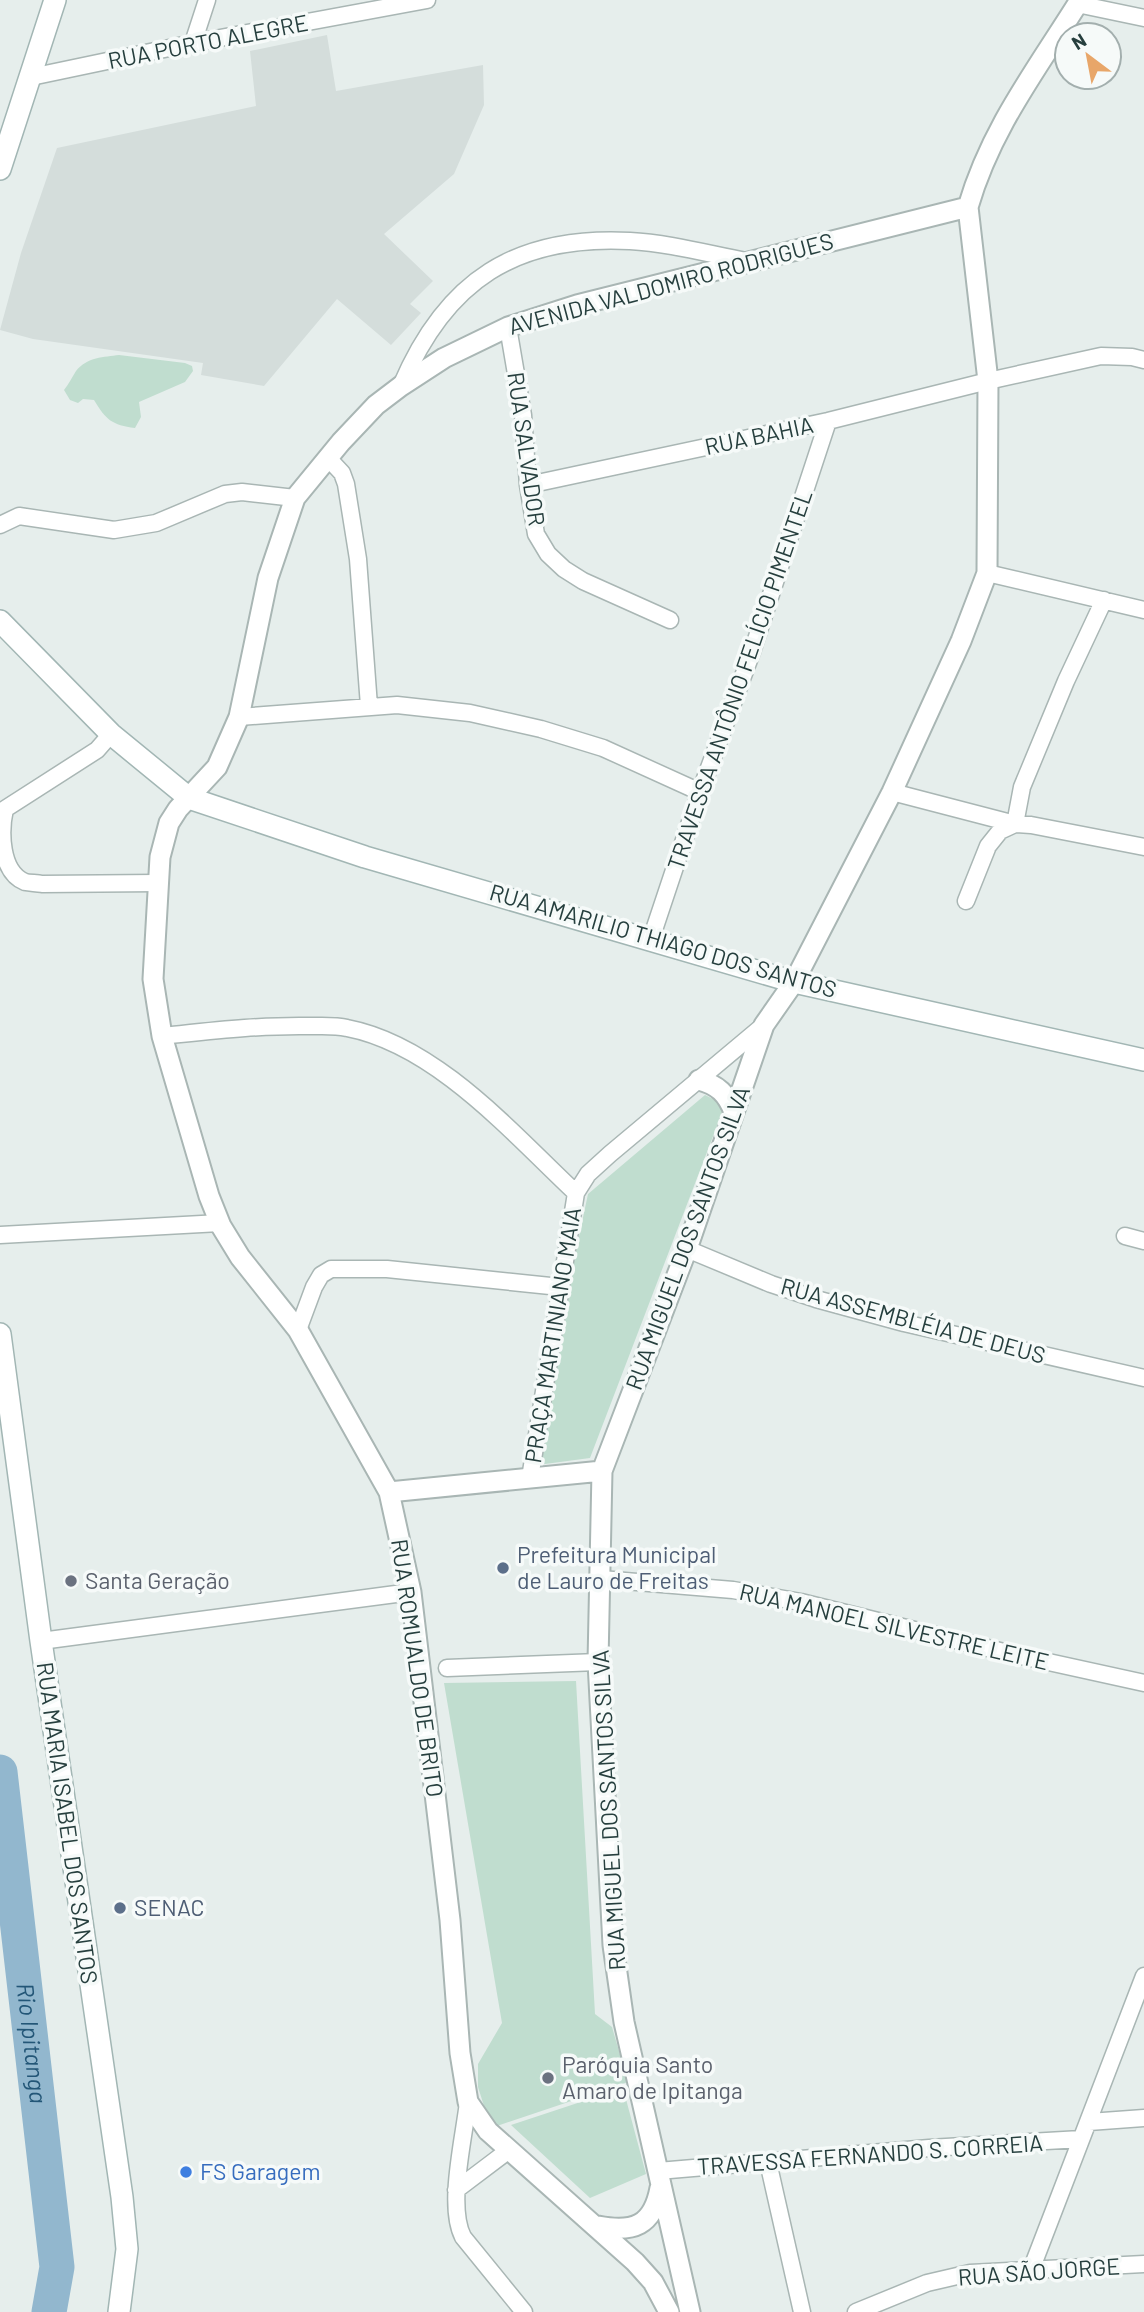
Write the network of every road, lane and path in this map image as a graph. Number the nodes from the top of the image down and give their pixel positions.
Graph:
1 (55, 0) edge
2 (207, 0) edge
3 (355, 0) edge
4 (427, 0) edge
5 (1079, 2) edge
6 (349, 16) junction
7 (1144, 18) edge
8 (194, 43) junction
9 (31, 77) junction
10 (0, 169) edge
11 (968, 207) junction
12 (749, 261) junction
13 (508, 327) junction
14 (1144, 360) edge
15 (988, 381) junction
16 (401, 386) junction
17 (828, 421) junction
18 (328, 458) junction
19 (528, 485) junction
20 (295, 498) junction
21 (0, 525) edge
22 (987, 573) junction
23 (1104, 600) junction
24 (1144, 610) edge
25 (670, 620) dead end
26 (0, 621) edge
27 (369, 706) junction
28 (239, 717) junction
29 (111, 734) junction
30 (700, 792) junction
31 (892, 792) junction
32 (189, 798) junction
33 (1015, 824) junction
34 (1144, 847) edge
35 (158, 883) junction
36 (966, 901) dead end
37 (651, 939) junction
38 (794, 982) junction
39 (764, 1025) junction
40 (162, 1036) junction
41 (1144, 1060) edge
42 (699, 1080) junction
43 (734, 1112) junction
44 (576, 1193) junction
45 (220, 1223) junction
46 (0, 1236) edge
47 (1125, 1236) dead end
48 (1144, 1241) edge
49 (687, 1249) junction
50 (560, 1287) junction
51 (298, 1330) junction
52 (0, 1334) edge
53 (1144, 1378) edge
54 (603, 1471) junction
55 (530, 1478) junction
56 (389, 1493) junction
57 (601, 1579) junction
58 (411, 1592) junction
59 (41, 1641) junction
60 (598, 1662) junction
61 (447, 1668) dead end
62 (1144, 1683) edge
63 (1144, 1976) edge
64 (468, 2102) junction
65 (1144, 2118) edge
66 (1089, 2122) junction
67 (1081, 2138) junction
68 (509, 2150) junction
69 (768, 2162) junction
70 (659, 2177) junction
71 (456, 2190) junction
72 (597, 2226) junction
73 (671, 2230) junction
74 (626, 2253) junction
75 (1144, 2264) edge
76 (1031, 2270) junction
77 (119, 2312) edge
78 (524, 2312) edge
79 (669, 2312) edge
80 (690, 2312) edge
81 (802, 2312) edge
82 (856, 2312) edge

1 - 9 main road
2 - 8 street
3 - 6 street
4 - 6 street, RUA PORTO ALEGRE
5 - 7 street
5 - 11 street
6 - 8 street, RUA PORTO ALEGRE
8 - 9 street, RUA PORTO ALEGRE
9 - 10 main road
11 - 12 street, AVENIDA VALDOMIRO RODRIGUES
11 - 15 street, RUA MIGUEL DOS SANTOS SILVA
12 - 13 street, AVENIDA VALDOMIRO RODRIGUES
12 - 16 street
13 - 16 street, AVENIDA VALDOMIRO RODRIGUES
13 - 19 street, RUA SALVADOR
14 - 15 street, RUA BAHIA
15 - 17 street, RUA BAHIA
15 - 22 street, RUA MIGUEL DOS SANTOS SILVA
16 - 18 street, AVENIDA VALDOMIRO RODRIGUES
17 - 19 street, RUA BAHIA
17 - 30 street, TRAVESSA ANTÔNIO FELÍCIO PIMENTEL
18 - 20 street, AVENIDA VALDOMIRO RODRIGUES
18 - 27 street
19 - 25 street, RUA SALVADOR
20 - 21 street
20 - 28 street, AVENIDA VALDOMIRO RODRIGUES
22 - 23 street
22 - 31 street, RUA MIGUEL DOS SANTOS SILVA
23 - 24 street
23 - 33 street
26 - 29 main road
27 - 28 street
27 - 30 street
28 - 32 street, AVENIDA VALDOMIRO RODRIGUES
29 - 32 main road
29 - 35 street
30 - 37 street, TRAVESSA ANTÔNIO FELÍCIO PIMENTEL
31 - 33 street
31 - 38 street, RUA MIGUEL DOS SANTOS SILVA
32 - 35 street, RUA ROMUALDO DE BRITO
32 - 37 main road, RUA AMARILIO THIAGO DOS SANTOS
33 - 34 street
33 - 36 street
35 - 40 street, RUA ROMUALDO DE BRITO
37 - 38 main road, RUA AMARILIO THIAGO DOS SANTOS
38 - 39 street, RUA MIGUEL DOS SANTOS SILVA
38 - 41 main road, RUA AMARILIO THIAGO DOS SANTOS
39 - 42 street, PRAÇA MARTINIANO MAIA
39 - 43 street, RUA MIGUEL DOS SANTOS SILVA
40 - 44 street
40 - 45 street, RUA ROMUALDO DE BRITO
42 - 43 street
42 - 44 street, PRAÇA MARTINIANO MAIA
43 - 49 street, RUA MIGUEL DOS SANTOS SILVA
44 - 50 street, PRAÇA MARTINIANO MAIA
45 - 46 street
45 - 51 street, RUA ROMUALDO DE BRITO
47 - 48 street
49 - 53 street, RUA ASSEMBLÉIA DE DEUS
49 - 54 street, RUA MIGUEL DOS SANTOS SILVA
50 - 51 street
50 - 55 street, PRAÇA MARTINIANO MAIA
51 - 56 street, RUA ROMUALDO DE BRITO
52 - 59 main road, RUA MARIA ISABEL DOS SANTOS
54 - 55 street
54 - 57 street, RUA MIGUEL DOS SANTOS SILVA
55 - 56 street
56 - 58 street, RUA ROMUALDO DE BRITO
57 - 60 street, RUA MIGUEL DOS SANTOS SILVA
57 - 62 street, RUA MANOEL SILVESTRE LEITE
58 - 59 street
58 - 64 street, RUA ROMUALDO DE BRITO
59 - 77 main road, RUA MARIA ISABEL DOS SANTOS
60 - 61 street
60 - 70 street, RUA MIGUEL DOS SANTOS SILVA
63 - 66 street
64 - 68 street, RUA ROMUALDO DE BRITO
64 - 71 street
65 - 66 street
66 - 67 street
67 - 69 street, TRAVESSA FERNANDO S. CORREIA
67 - 76 street
68 - 71 street
68 - 72 street, RUA ROMUALDO DE BRITO
69 - 70 street, TRAVESSA FERNANDO S. CORREIA
69 - 81 street
70 - 72 street
70 - 73 street, RUA MIGUEL DOS SANTOS SILVA
71 - 78 street
72 - 74 street, RUA ROMUALDO DE BRITO
73 - 74 street
73 - 80 street, RUA MIGUEL DOS SANTOS SILVA
74 - 79 street, RUA ROMUALDO DE BRITO
75 - 76 street, RUA SÃO JORGE
76 - 82 street, RUA SÃO JORGE

